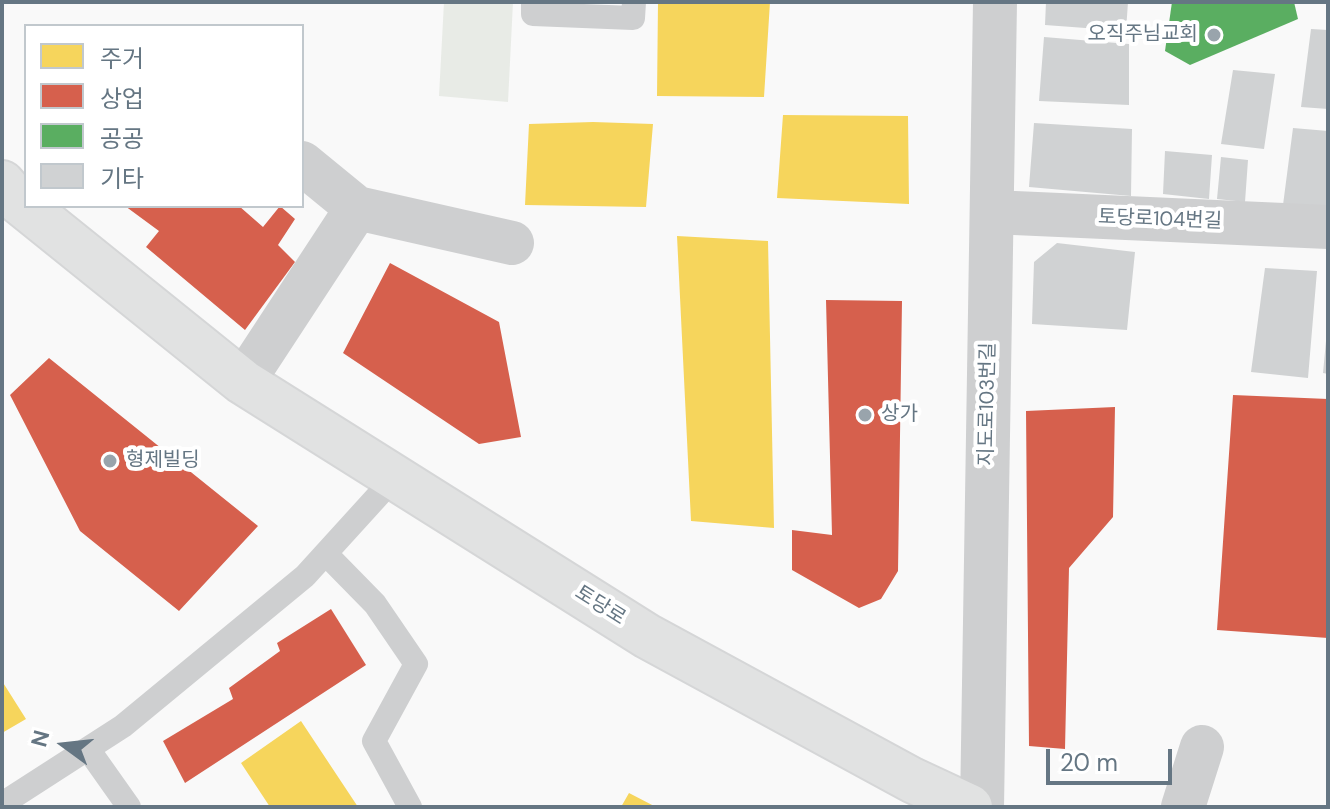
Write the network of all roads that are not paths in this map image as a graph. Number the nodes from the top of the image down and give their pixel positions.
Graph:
1 (533, 2) edge
2 (634, 2) edge
3 (995, 2) edge
4 (304, 165) edge
5 (7, 199) edge
6 (357, 208) junction
7 (992, 212) junction
8 (1328, 227) edge
9 (512, 243) dead end
10 (243, 382) junction
11 (395, 477) junction
12 (326, 554) junction
13 (1202, 747) dead end
14 (88, 749) junction
15 (2, 804) edge
16 (129, 807) edge
17 (410, 807) edge
18 (970, 807) edge
19 (982, 807) edge
20 (1183, 807) edge

1 - 2 lane
3 - 7 street, 지도로103번길
4 - 6 street
5 - 10 main road, 토당로
6 - 9 street
6 - 10 street
7 - 8 street, 토당로104번길
7 - 19 street, 지도로103번길
10 - 11 main road, 토당로
11 - 12 lane
11 - 18 main road, 토당로
12 - 14 lane
12 - 17 lane
13 - 20 street
14 - 15 lane
14 - 16 lane

